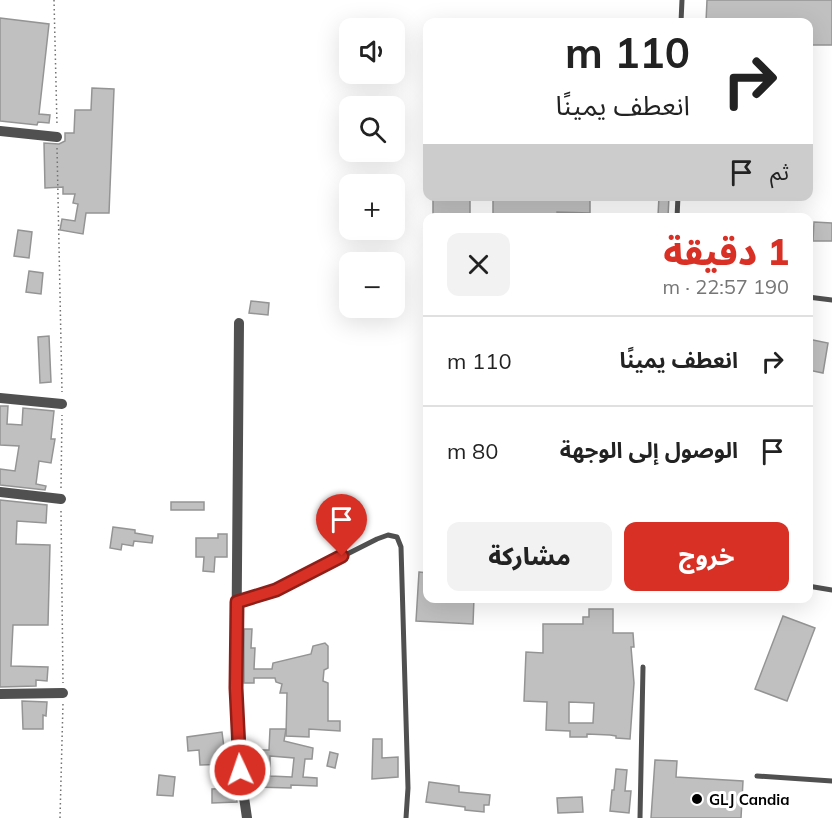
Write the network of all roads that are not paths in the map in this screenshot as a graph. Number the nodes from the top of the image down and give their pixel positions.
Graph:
1 (682, 0) edge
2 (681, 18) edge
3 (0, 131) edge
4 (57, 137) dead end
5 (813, 298) edge
6 (832, 300) edge
7 (239, 323) dead end
8 (0, 398) edge
9 (62, 404) dead end
10 (0, 492) edge
11 (61, 499) dead end
12 (813, 587) edge
13 (832, 590) edge
14 (237, 602) junction
15 (643, 667) dead end
16 (63, 693) dead end
17 (0, 694) edge
18 (757, 776) dead end
19 (832, 781) edge
20 (247, 818) edge
21 (406, 818) edge
22 (640, 818) edge

1 - 2 lane
3 - 4 street
5 - 6 lane
7 - 14 street
8 - 9 street
10 - 11 street
12 - 13 lane
14 - 20 street
14 - 21 lane
15 - 22 lane
16 - 17 street
18 - 19 lane

